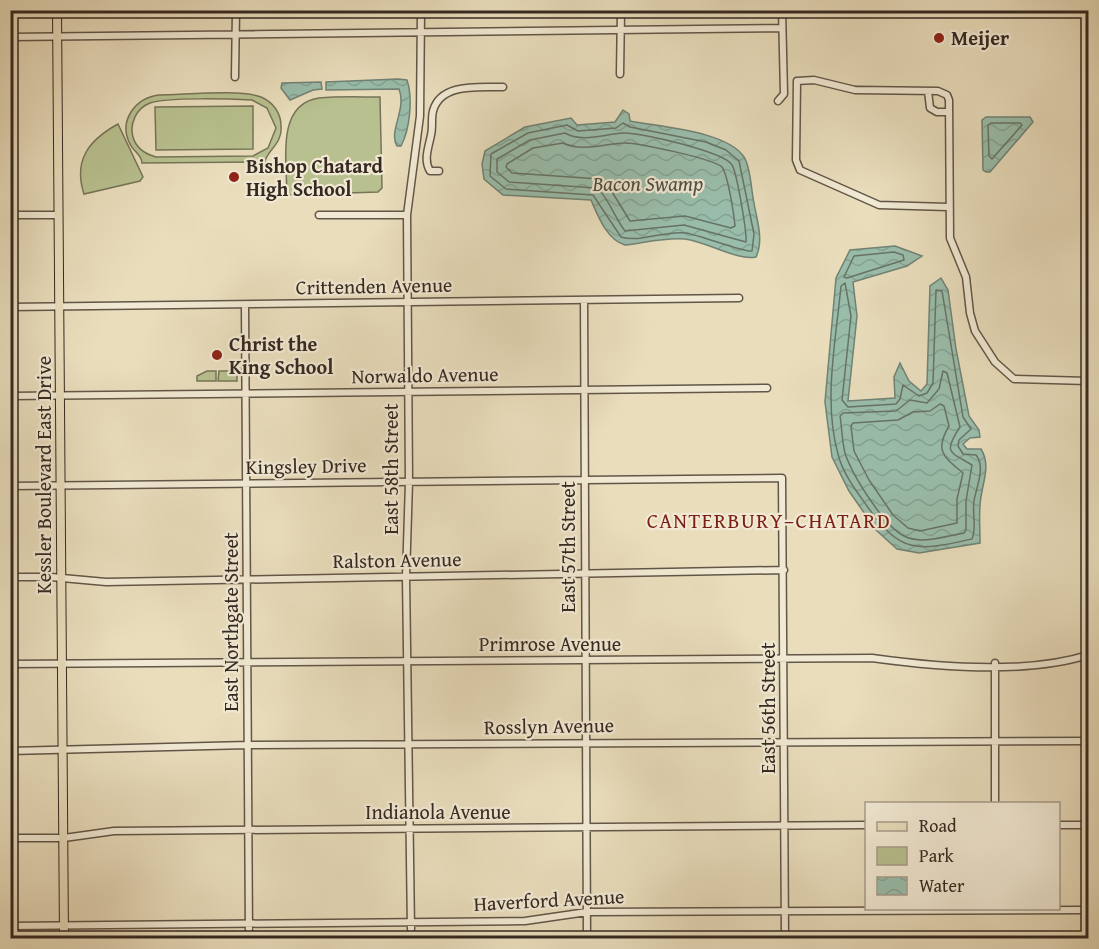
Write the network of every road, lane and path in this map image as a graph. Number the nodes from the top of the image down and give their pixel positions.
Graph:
1 (57, 10) edge
2 (236, 10) edge
3 (421, 10) edge
4 (621, 10) edge
5 (782, 10) edge
6 (782, 28) junction
7 (621, 31) junction
8 (421, 33) junction
9 (236, 35) junction
10 (10, 37) edge
11 (57, 37) junction
12 (620, 74) dead end
13 (235, 77) dead end
14 (503, 87) dead end
15 (928, 91) junction
16 (778, 101) dead end
17 (948, 112) junction
18 (420, 116) junction
19 (433, 117) junction
20 (440, 171) dead end
21 (948, 207) junction
22 (10, 215) edge
23 (58, 215) junction
24 (319, 215) dead end
25 (407, 215) junction
26 (739, 298) dead end
27 (584, 300) junction
28 (408, 302) junction
29 (59, 306) junction
30 (246, 306) junction
31 (10, 307) edge
32 (1089, 381) edge
33 (767, 388) dead end
34 (584, 390) junction
35 (407, 392) junction
36 (245, 394) junction
37 (60, 395) junction
38 (10, 396) edge
39 (782, 478) joint
40 (585, 481) junction
41 (409, 482) junction
42 (246, 484) junction
43 (60, 485) junction
44 (10, 486) edge
45 (784, 570) junction
46 (585, 572) junction
47 (10, 577) edge
48 (406, 577) junction
49 (61, 578) junction
50 (247, 580) junction
51 (1089, 655) edge
52 (784, 659) junction
53 (585, 660) junction
54 (407, 661) junction
55 (248, 663) junction
56 (995, 663) junction
57 (10, 664) edge
58 (62, 664) junction
59 (995, 740) junction
60 (784, 741) junction
61 (1089, 741) edge
62 (586, 742) junction
63 (409, 744) junction
64 (248, 745) junction
65 (63, 750) junction
66 (10, 751) edge
67 (995, 802) edge
68 (784, 825) junction
69 (865, 825) edge
70 (1060, 825) edge
71 (1089, 825) edge
72 (586, 827) junction
73 (410, 828) junction
74 (248, 830) junction
75 (10, 838) edge
76 (63, 838) junction
77 (785, 910) junction
78 (865, 910) edge
79 (1060, 910) edge
80 (1089, 910) edge
81 (587, 912) junction
82 (249, 924) junction
83 (64, 925) junction
84 (10, 926) edge
85 (411, 926) junction
86 (64, 939) edge
87 (249, 939) edge
88 (587, 939) edge
89 (785, 939) edge

1 - 11 main road, Kessler Boulevard East Drive
2 - 9 street
3 - 8 street, East 58th Street
4 - 7 street
5 - 6 street
6 - 7 street
6 - 16 street
7 - 8 street
7 - 12 street
8 - 9 street
8 - 18 street, East 58th Street
9 - 11 street
9 - 13 street
10 - 11 street
11 - 23 main road, Kessler Boulevard East Drive
14 - 19 street
15 - 17 street
15 - 17 street
15 - 21 street
17 - 21 street
18 - 19 street
18 - 25 street, East 58th Street
19 - 20 street
21 - 32 street
22 - 23 street
23 - 29 main road, Kessler Boulevard East Drive
24 - 25 street
25 - 28 street, East 58th Street
26 - 27 street, Crittenden Avenue
27 - 28 street, Crittenden Avenue
27 - 34 street, East 57th Street
28 - 30 street, Crittenden Avenue
28 - 35 street, East 58th Street
29 - 30 street, Crittenden Avenue
29 - 31 street, Crittenden Avenue
29 - 37 main road, Kessler Boulevard East Drive
30 - 36 street, East Northgate Street
33 - 34 street, Norwaldo Avenue
34 - 35 street, Norwaldo Avenue
34 - 40 street, East 57th Street
35 - 36 street, Norwaldo Avenue
35 - 41 street, East 58th Street
36 - 37 street, Norwaldo Avenue
36 - 42 street, East Northgate Street
37 - 38 street, Norwaldo Avenue
37 - 43 main road, Kessler Boulevard East Drive
39 - 40 street, Kingsley Drive
39 - 45 street, East 56th Street
40 - 41 street, Kingsley Drive
40 - 46 street, East 57th Street
41 - 42 street, Kingsley Drive
41 - 48 street, East 58th Street
42 - 43 street, Kingsley Drive
42 - 50 street, East Northgate Street
43 - 44 street, Kingsley Drive
43 - 49 main road, Kessler Boulevard East Drive
45 - 46 street, Ralston Avenue
45 - 52 street, East 56th Street
46 - 48 street, Ralston Avenue
46 - 53 street, East 57th Street
47 - 49 street, Ralston Avenue
48 - 50 street, Ralston Avenue
48 - 54 street, East 58th Street
49 - 50 street, Ralston Avenue
49 - 58 main road, Kessler Boulevard East Drive
50 - 55 street, East Northgate Street
51 - 56 street, Primrose Avenue
52 - 53 street, Primrose Avenue
52 - 56 street, Primrose Avenue
52 - 60 street, East 56th Street
53 - 54 street, Primrose Avenue
53 - 62 street, East 57th Street
54 - 55 street, Primrose Avenue
54 - 63 street, East 58th Street
55 - 58 street, Primrose Avenue
55 - 64 street, East Northgate Street
56 - 59 street
57 - 58 street, Primrose Avenue
58 - 65 main road, Kessler Boulevard East Drive
59 - 60 street, Rosslyn Avenue
59 - 61 street, Rosslyn Avenue
59 - 67 street
60 - 62 street, Rosslyn Avenue
60 - 68 street, East 56th Street
62 - 63 street, Rosslyn Avenue
62 - 72 street, East 57th Street
63 - 64 street, Rosslyn Avenue
63 - 73 street, East 58th Street
64 - 65 street, Rosslyn Avenue
64 - 74 street, East Northgate Street
65 - 66 street, Rosslyn Avenue
65 - 76 main road, Kessler Boulevard East Drive
68 - 69 street, Indianola Avenue
68 - 72 street, Indianola Avenue
68 - 77 street, East 56th Street
70 - 71 street
72 - 73 street, Indianola Avenue
72 - 81 street, East 57th Street
73 - 74 street, Indianola Avenue
73 - 85 street, East 58th Street
74 - 76 street, Indianola Avenue
74 - 82 street, East Northgate Street
75 - 76 street, Indianola Avenue
76 - 83 main road, Kessler Boulevard East Drive
77 - 78 street, Haverford Avenue
77 - 81 street, Haverford Avenue
77 - 89 street, East 56th Street
79 - 80 street, Haverford Avenue
81 - 85 street, Haverford Avenue
81 - 88 street, East 57th Street
82 - 83 street, Haverford Avenue
82 - 85 street, Haverford Avenue
82 - 87 street, East Northgate Street
83 - 84 street, Haverford Avenue
83 - 86 main road, Kessler Boulevard East Drive

